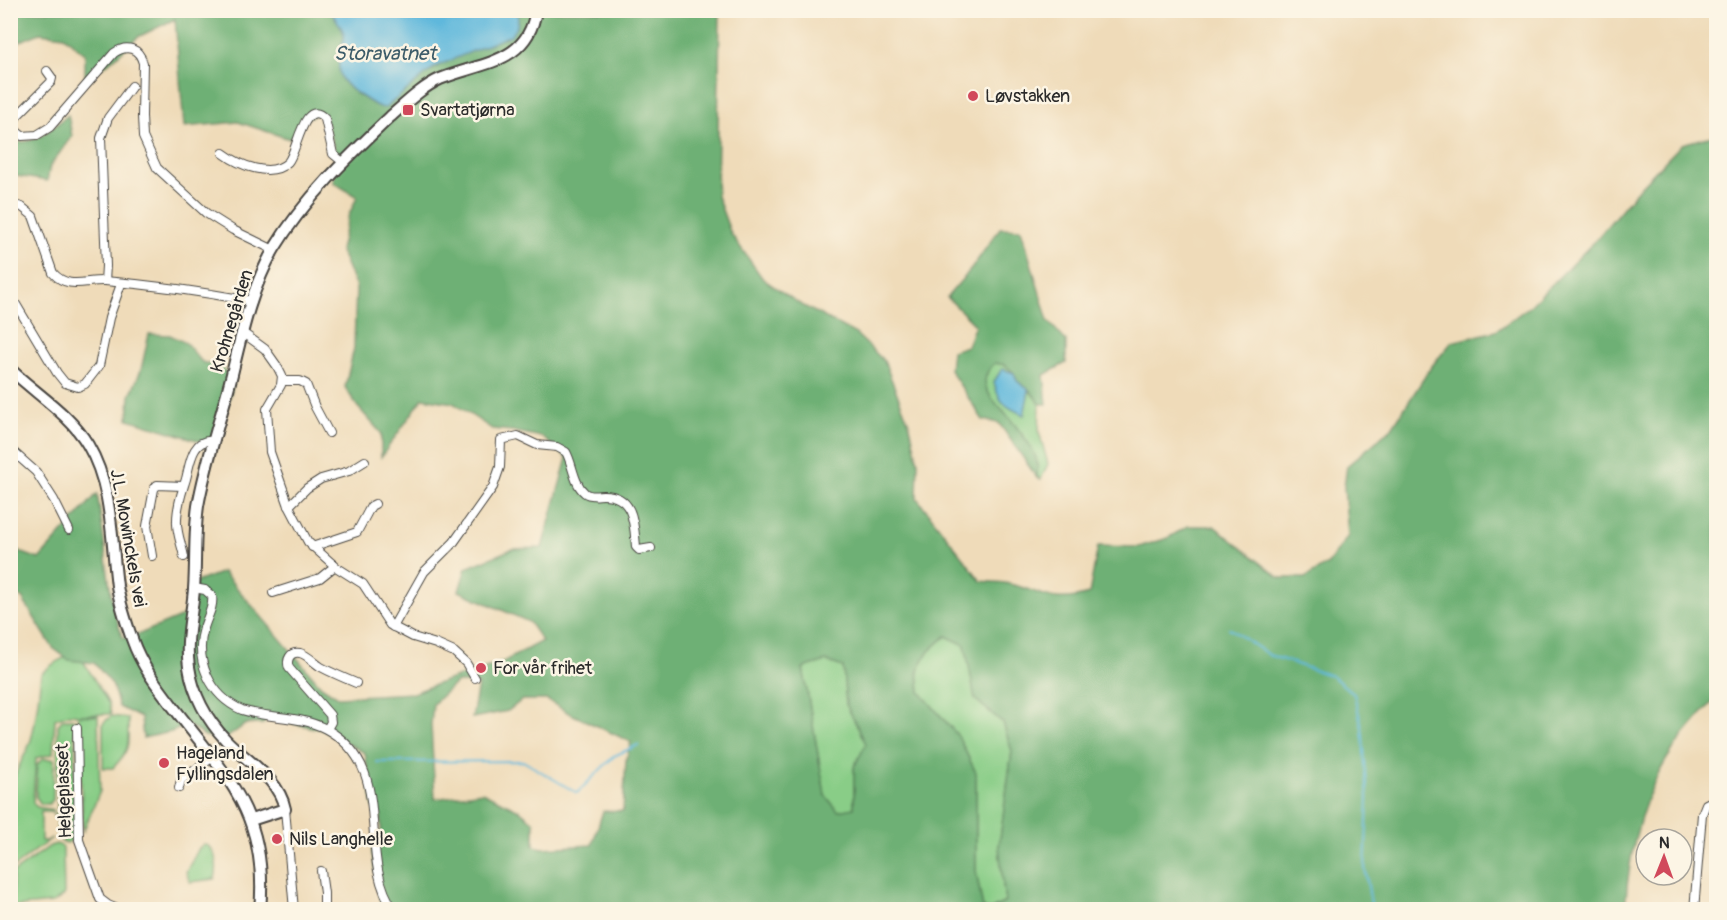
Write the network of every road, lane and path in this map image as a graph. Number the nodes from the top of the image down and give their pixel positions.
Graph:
1 (536, 10) edge
2 (47, 71) dead end
3 (132, 86) dead end
4 (223, 153) dead end
5 (344, 163) junction
6 (10, 204) edge
7 (274, 250) junction
8 (105, 281) junction
9 (121, 284) junction
10 (11, 296) edge
11 (252, 301) junction
12 (243, 333) junction
13 (10, 369) edge
14 (282, 381) junction
15 (329, 433) dead end
16 (213, 441) junction
17 (10, 449) edge
18 (365, 460) dead end
19 (183, 486) junction
20 (375, 504) dead end
21 (289, 506) junction
22 (69, 530) dead end
23 (312, 547) junction
24 (651, 548) dead end
25 (152, 556) dead end
26 (184, 557) dead end
27 (335, 566) junction
28 (194, 588) junction
29 (273, 593) dead end
30 (393, 627) junction
31 (475, 678) dead end
32 (356, 683) dead end
33 (77, 728) dead end
34 (327, 729) junction
35 (213, 757) junction
36 (179, 788) dead end
37 (1716, 799) edge
38 (285, 812) junction
39 (252, 824) junction
40 (321, 871) dead end
41 (120, 909) edge
42 (260, 909) edge
43 (294, 909) edge
44 (324, 909) edge
45 (394, 909) edge
46 (1694, 909) edge

1 - 5 main road, Krohnegården
2 - 7 street
3 - 8 street
4 - 5 street
5 - 7 main road, Krohnegården
6 - 8 street
7 - 11 main road, Krohnegården
8 - 9 street
9 - 10 street
9 - 11 street
11 - 12 main road, Krohnegården
12 - 14 street
12 - 16 main road, Krohnegården
13 - 35 main road, J.L. Mowinckels vei
14 - 15 street
14 - 21 street
16 - 19 street
16 - 28 main road, Krohnegården
17 - 22 street
18 - 21 street
19 - 25 street
19 - 26 street
20 - 23 street
21 - 23 street
23 - 27 street
24 - 30 street
27 - 29 street
27 - 30 street
28 - 34 street
28 - 38 main road, Krohnegården
30 - 31 street
32 - 34 street
33 - 41 street, Helgeplasset
34 - 45 street
35 - 36 street
35 - 39 main road, J.L. Mowinckels vei
37 - 46 street
38 - 39 main road
38 - 43 street
39 - 42 main road, J.L. Mowinckels vei
40 - 44 street

